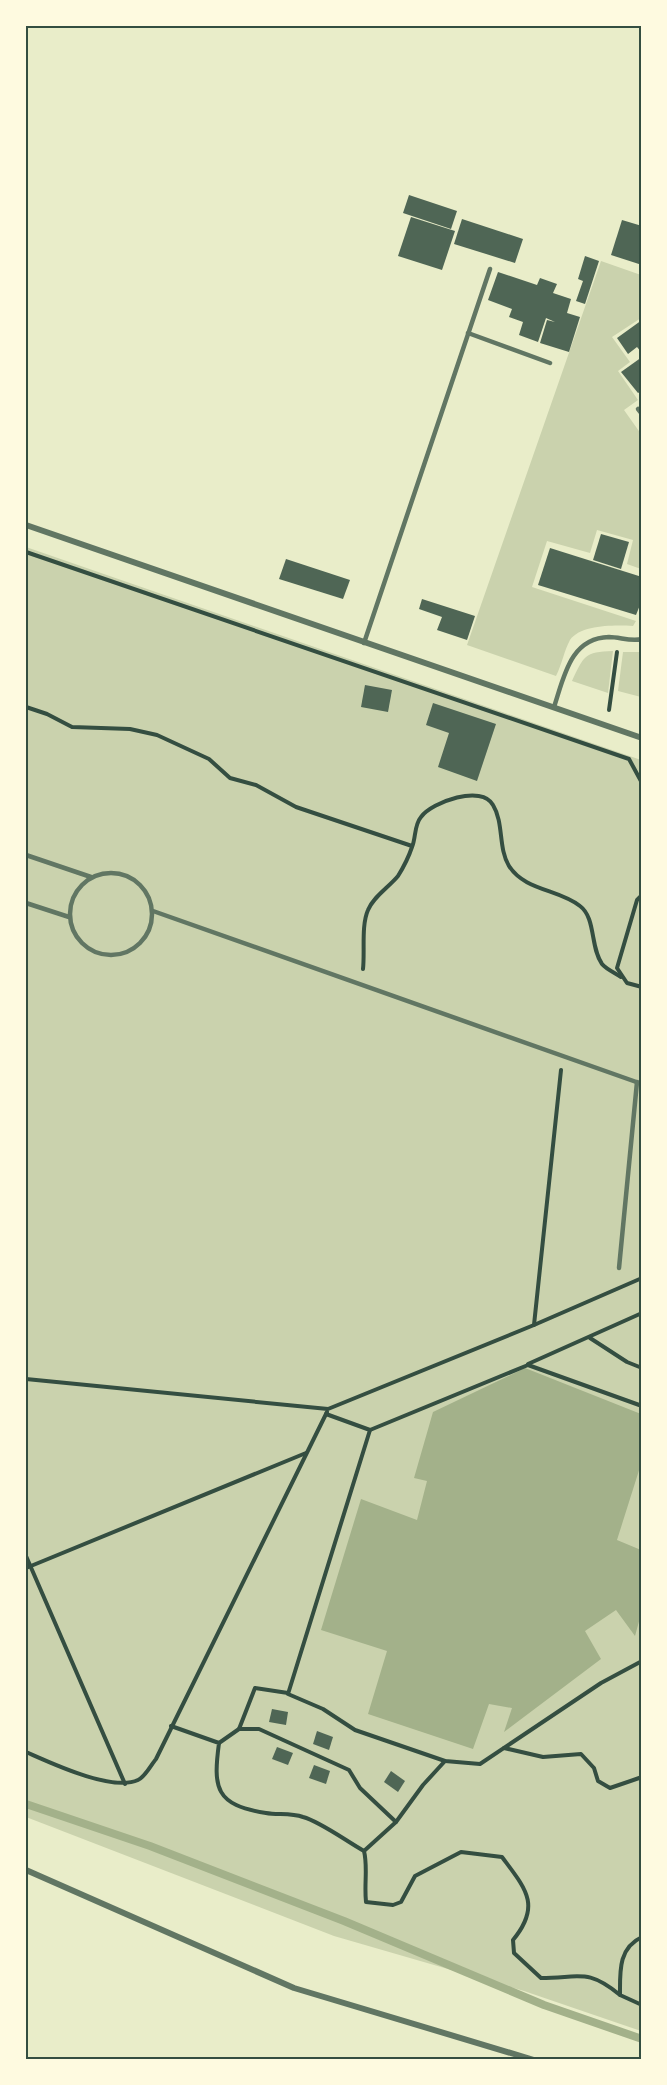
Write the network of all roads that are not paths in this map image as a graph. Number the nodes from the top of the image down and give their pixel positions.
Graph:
1 (490, 269) dead end
2 (468, 333) junction
3 (550, 363) dead end
4 (638, 409) dead end
5 (642, 414) edge
6 (26, 525) edge
7 (642, 639) edge
8 (364, 643) junction
9 (554, 707) junction
10 (642, 738) edge
11 (26, 855) edge
12 (91, 876) junction
13 (26, 903) edge
14 (153, 911) junction
15 (69, 917) junction
16 (639, 1083) edge
17 (619, 1268) dead end
18 (26, 1870) edge
19 (534, 2060) edge

1 - 2 lane
2 - 3 lane
2 - 8 lane
4 - 5 lane
6 - 8 street
7 - 9 lane
8 - 9 street
9 - 10 street
11 - 12 lane
12 - 14 lane
12 - 15 lane
13 - 15 lane
14 - 15 lane
14 - 16 lane
16 - 17 lane
18 - 19 street

